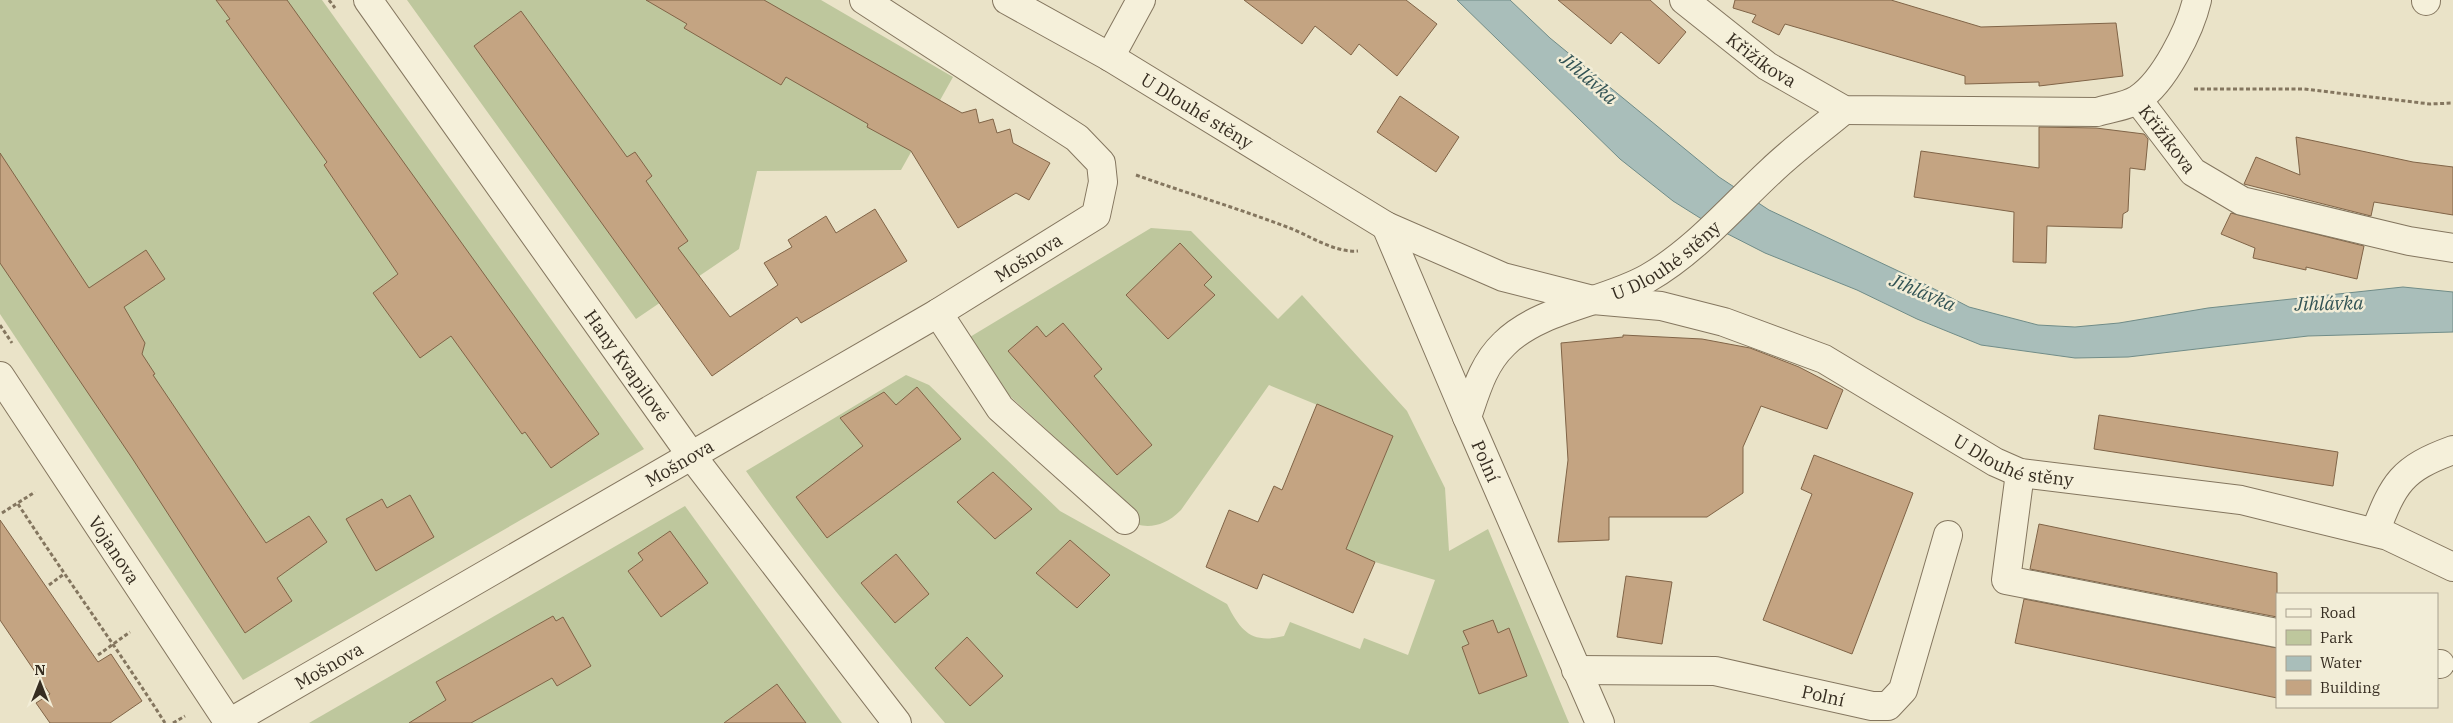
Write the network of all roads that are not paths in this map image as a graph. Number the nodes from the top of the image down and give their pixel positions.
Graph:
1 (368, 0) edge
2 (864, 0) edge
3 (1007, 0) edge
4 (1141, 0) edge
5 (1684, 0) edge
6 (2197, 0) edge
7 (1110, 57) junction
8 (2138, 100) junction
9 (1844, 110) junction
10 (1386, 226) junction
11 (2453, 248) edge
12 (1593, 300) junction
13 (938, 313) junction
14 (0, 376) edge
15 (1467, 418) junction
16 (2453, 450) edge
17 (691, 455) junction
18 (2020, 473) junction
19 (1125, 520) dead end
20 (2375, 532) junction
21 (1948, 534) dead end
22 (2453, 567) edge
23 (2276, 633) edge
24 (1576, 670) junction
25 (229, 723) edge
26 (897, 723) edge
27 (1600, 723) edge

1 - 17 street, Hany Kvapilové
2 - 13 street, Mošnova
3 - 7 street, U Dlouhé stěny
4 - 7 street
5 - 9 street, Křižíkova
6 - 8 street
7 - 10 street, U Dlouhé stěny
8 - 9 street, Křižíkova
8 - 11 street, Křižíkova
9 - 12 street, U Dlouhé stěny
10 - 12 street, U Dlouhé stěny
10 - 15 street
12 - 15 street, U Dlouhé stěny
12 - 18 street, U Dlouhé stěny
13 - 17 street, Mošnova
13 - 19 street
14 - 25 street, Vojanova
15 - 24 street, Polní
16 - 20 street
17 - 25 street, Mošnova
17 - 26 street, Hany Kvapilové
18 - 20 street, U Dlouhé stěny
18 - 23 street
20 - 22 street, U Dlouhé stěny
21 - 24 street, Polní
24 - 27 street, Polní

